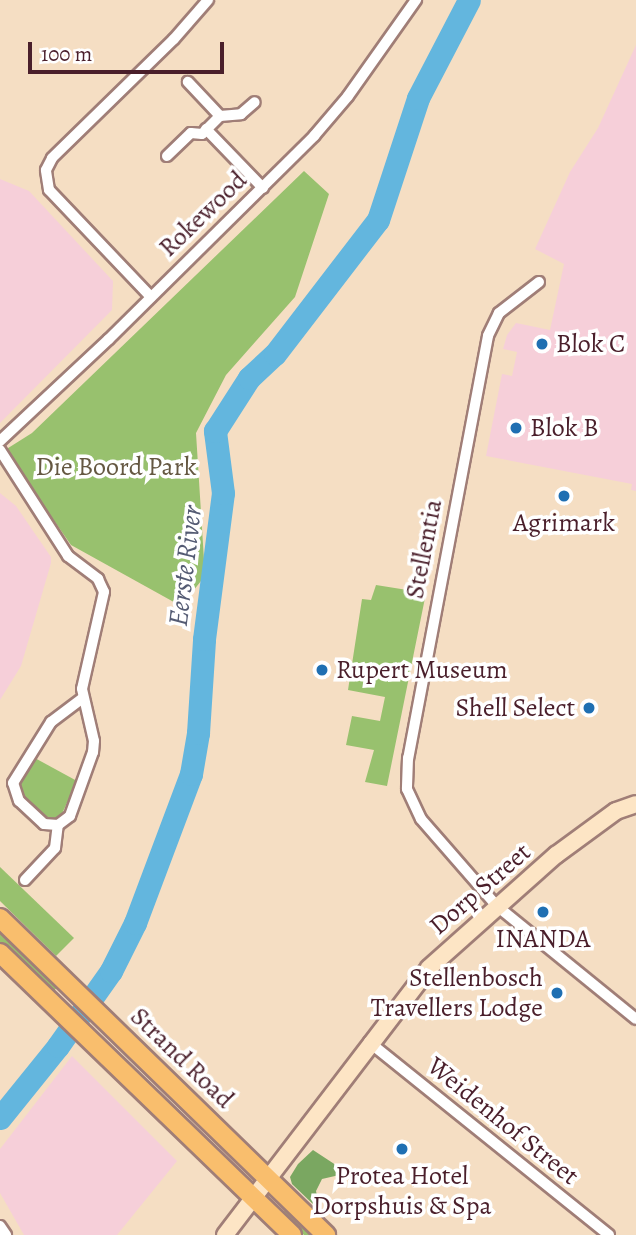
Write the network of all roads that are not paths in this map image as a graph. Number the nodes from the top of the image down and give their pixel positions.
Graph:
1 (208, 0) edge
2 (416, 0) edge
3 (188, 82) dead end
4 (254, 102) dead end
5 (220, 116) junction
6 (206, 129) junction
7 (166, 156) dead end
8 (263, 188) junction
9 (538, 282) dead end
10 (151, 297) junction
11 (0, 441) edge
12 (0, 450) edge
13 (82, 699) junction
14 (13, 786) junction
15 (0, 789) edge
16 (636, 804) edge
17 (58, 825) junction
18 (25, 880) dead end
19 (498, 906) junction
20 (0, 918) edge
21 (0, 953) edge
22 (636, 1019) edge
23 (369, 1042) junction
24 (268, 1179) junction
25 (253, 1199) junction
26 (0, 1226) edge
27 (6, 1235) edge
28 (225, 1235) edge
29 (292, 1235) edge
30 (326, 1235) edge
31 (608, 1235) edge

1 - 10 street
2 - 8 street, Rokewood
3 - 5 street
4 - 5 street
5 - 6 street
6 - 7 street
6 - 8 street
8 - 10 street, Rokewood
9 - 19 street, Stellentia
10 - 11 street, Rokewood
12 - 13 street
13 - 14 street
13 - 17 street
14 - 15 street
14 - 17 street
16 - 19 street, Dorp Street
17 - 18 street
19 - 22 street, Stellentia
19 - 23 street, Dorp Street
20 - 24 main road, Strand Road
21 - 25 main road, Strand Road
23 - 24 street, Dorp Street
23 - 31 street, Weidenhof Street
24 - 25 street, Dorp Street
24 - 30 main road, Strand Road
25 - 28 street, Dorp Street
25 - 29 main road, Strand Road
26 - 27 street

